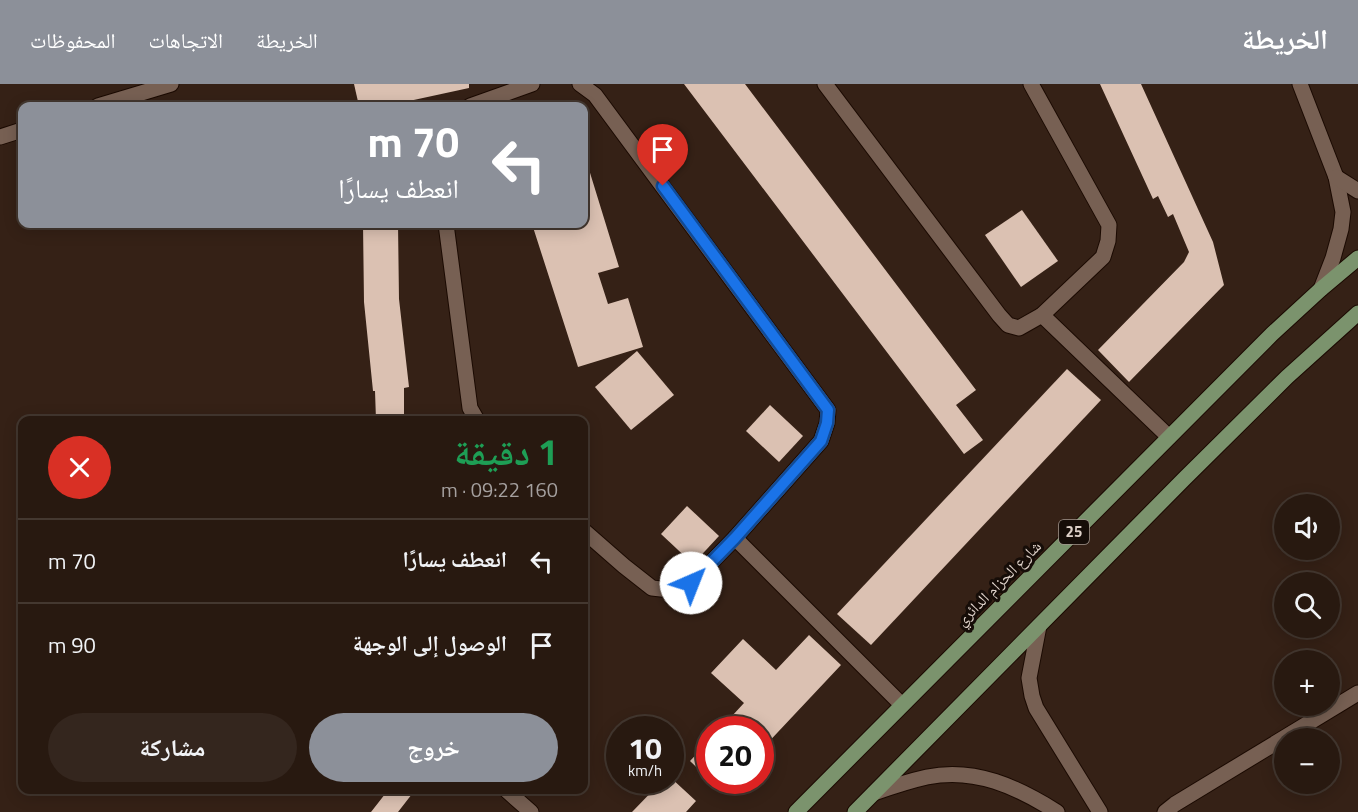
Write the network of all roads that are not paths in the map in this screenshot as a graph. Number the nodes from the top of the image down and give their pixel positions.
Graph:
1 (171, 84) edge
2 (532, 84) edge
3 (580, 84) edge
4 (825, 84) edge
5 (1031, 84) edge
6 (1300, 84) edge
7 (111, 102) edge
8 (481, 102) edge
9 (18, 131) edge
10 (0, 137) edge
11 (1336, 177) junction
12 (1358, 191) edge
13 (447, 228) edge
14 (1358, 258) edge
15 (1321, 289) junction
16 (1358, 313) edge
17 (1042, 315) junction
18 (475, 416) edge
19 (1169, 437) junction
20 (588, 534) edge
21 (735, 538) junction
22 (1039, 626) junction
23 (1358, 693) edge
24 (902, 705) junction
25 (874, 793) junction
26 (511, 794) edge
27 (531, 812) edge
28 (796, 812) edge
29 (855, 812) edge
30 (1057, 812) edge
31 (1100, 812) edge
32 (1164, 812) edge

1 - 7 street
2 - 8 street
3 - 21 street
4 - 17 street
5 - 17 street
6 - 11 street
9 - 10 street
11 - 12 street
11 - 15 street
13 - 18 street
14 - 15 main road, شارع الحزام الدائري / 25
15 - 19 main road, شارع الحزام الدائري / 25
16 - 22 main road, 25
17 - 19 street
19 - 24 main road, شارع الحزام الدائري / 25
20 - 21 street
21 - 24 street
22 - 25 main road, 25
22 - 31 street
23 - 32 street
24 - 28 main road, شارع الحزام الدائري / 25
25 - 29 main road, 25
25 - 30 street
26 - 27 street

